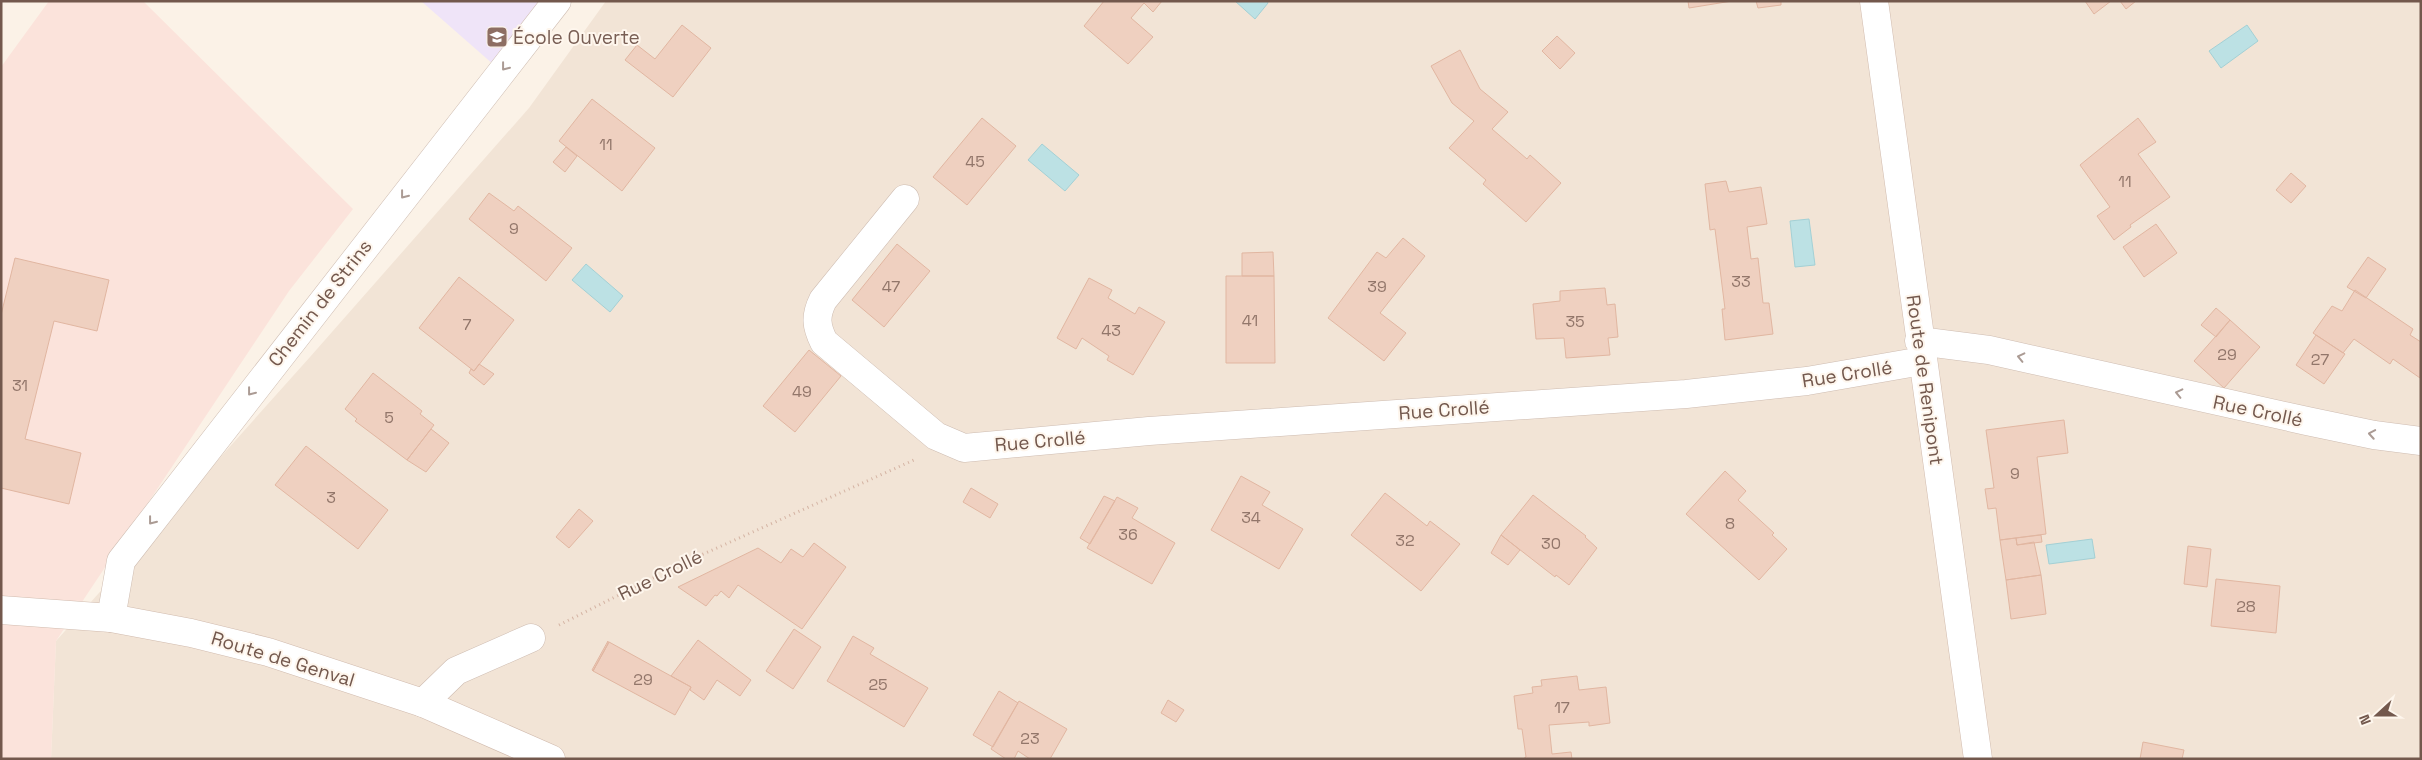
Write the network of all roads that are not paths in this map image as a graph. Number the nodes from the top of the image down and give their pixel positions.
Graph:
1 (557, 1) edge
2 (1874, 1) edge
3 (905, 199) dead end
4 (1921, 351) junction
5 (2421, 441) edge
6 (1, 610) edge
7 (111, 618) junction
8 (532, 638) road end
9 (423, 703) junction
10 (552, 759) edge
11 (1978, 759) edge

1 -> 7 street, Chemin de Strins
2 - 4 street, Route de Renipont
3 - 4 street, Rue Crollé
5 -> 4 street, Rue Crollé
4 - 11 street, Route de Renipont
6 - 7 street, Route de Genval
7 - 9 street, Route de Genval
8 - 9 street
9 - 10 street, Route de Genval

